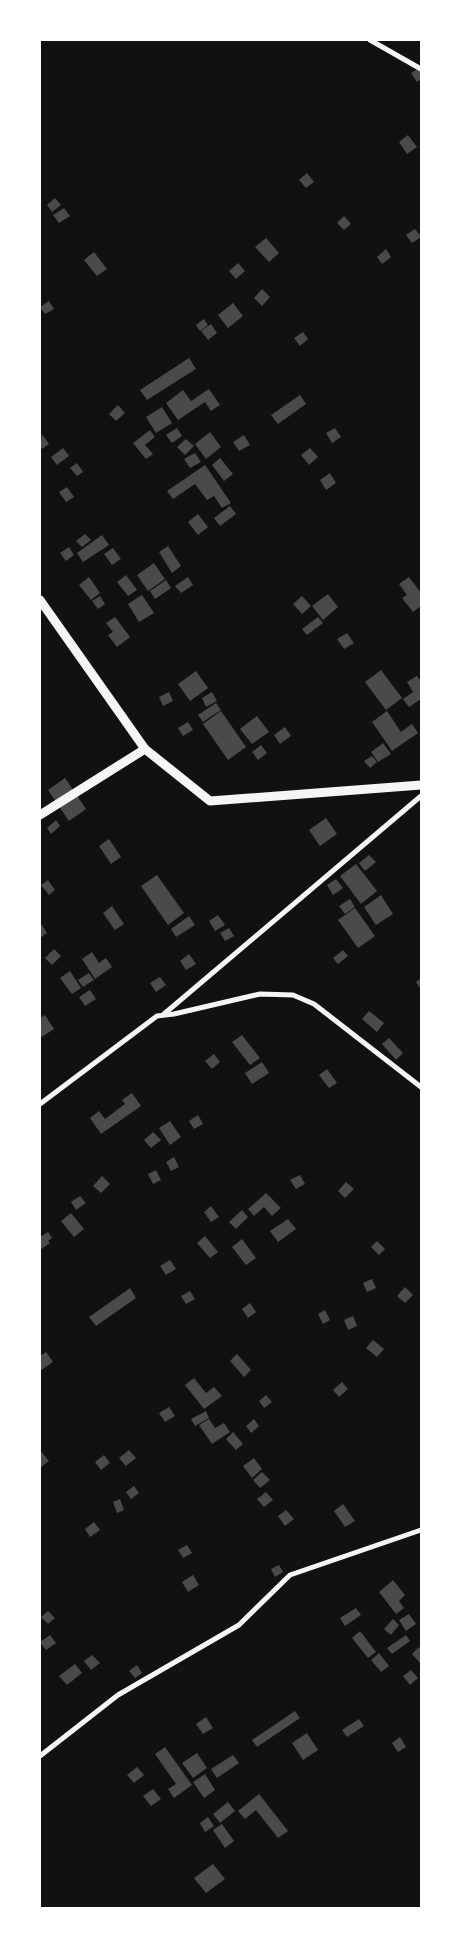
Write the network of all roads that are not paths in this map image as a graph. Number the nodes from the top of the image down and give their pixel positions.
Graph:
1 (370, 40) edge
2 (421, 69) edge
3 (40, 600) edge
4 (145, 749) junction
5 (421, 786) edge
6 (421, 796) edge
7 (40, 815) edge
8 (164, 1014) junction
9 (421, 1087) edge
10 (40, 1104) edge
11 (421, 1530) edge
12 (40, 1756) edge

1 - 2 street
3 - 4 street
4 - 5 street
4 - 7 street
6 - 8 street
8 - 9 street
8 - 10 street
11 - 12 street

